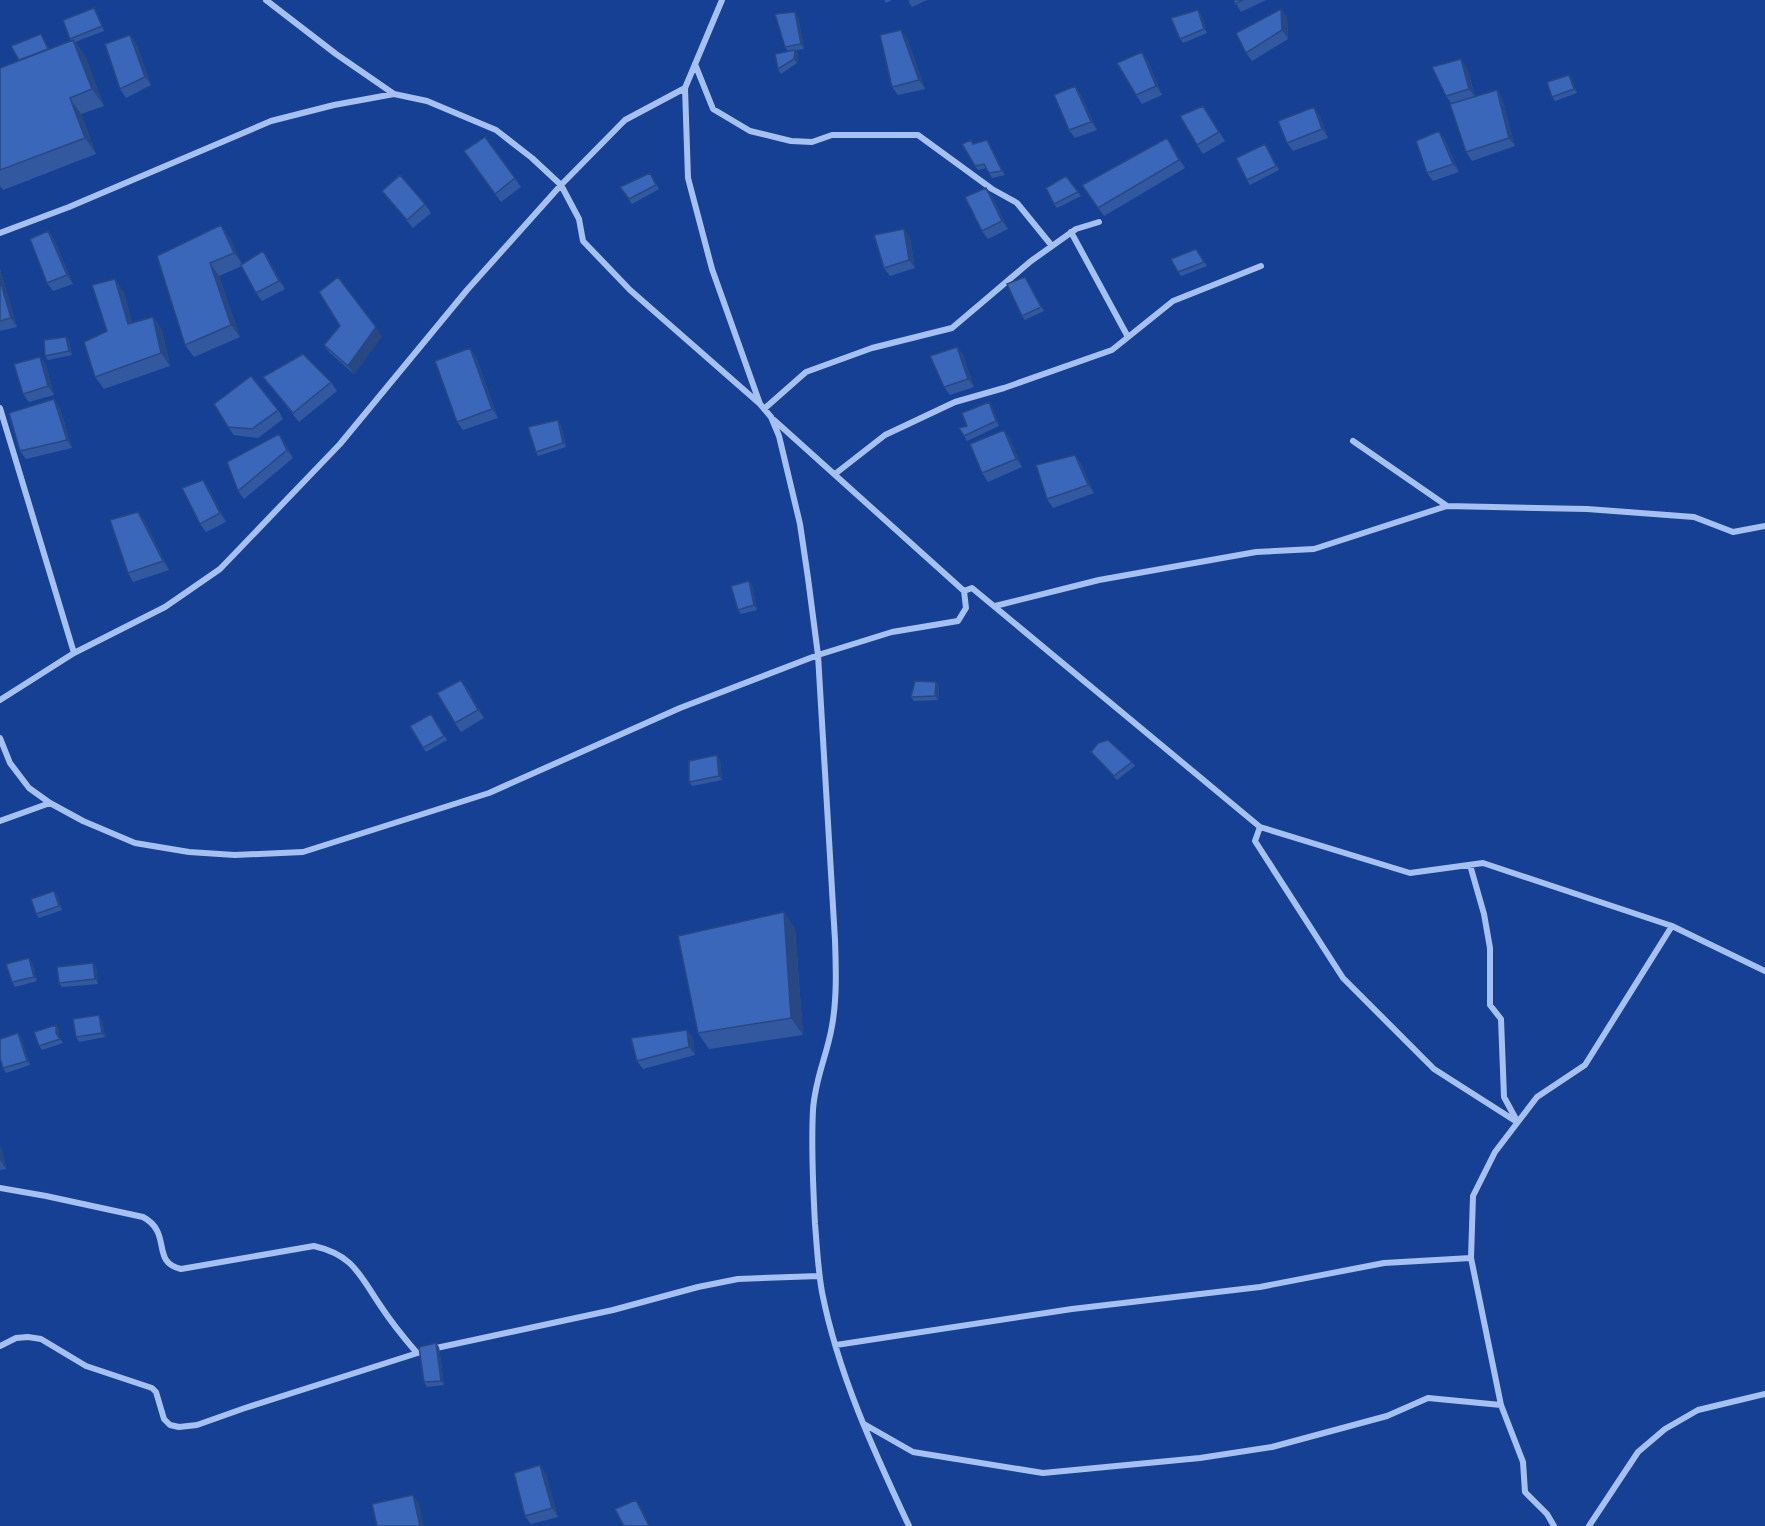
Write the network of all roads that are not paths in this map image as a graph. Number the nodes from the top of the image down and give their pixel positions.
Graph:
1 (266, 0) edge
2 (722, 0) edge
3 (695, 64) junction
4 (685, 88) junction
5 (394, 94) junction
6 (561, 185) junction
7 (1099, 222) edge
8 (1071, 232) junction
9 (0, 233) edge
10 (1052, 246) junction
11 (1261, 266) dead end
12 (1128, 337) junction
13 (762, 407) junction
14 (0, 408) edge
15 (771, 417) junction
16 (1353, 441) dead end
17 (835, 474) junction
18 (1447, 506) junction
19 (1765, 526) edge
20 (964, 591) junction
21 (994, 606) junction
22 (74, 653) junction
23 (818, 655) junction
24 (0, 700) edge
25 (0, 738) edge
26 (50, 803) junction
27 (0, 821) edge
28 (1260, 827) junction
29 (1470, 865) junction
30 (1672, 926) junction
31 (1765, 971) edge
32 (1517, 1122) junction
33 (0, 1188) edge
34 (1471, 1258) junction
35 (819, 1276) junction
36 (836, 1345) junction
37 (0, 1346) edge
38 (417, 1353) junction
39 (1765, 1394) edge
40 (1501, 1406) junction
41 (864, 1424) junction
42 (909, 1526) edge
43 (1554, 1526) edge
44 (1589, 1526) edge

1 - 5 street
2 - 3 street
3 - 4 street
3 - 10 street
4 - 6 street
4 - 13 street
5 - 6 street
5 - 9 street
6 - 13 street
6 - 22 street
7 - 8 street
8 - 10 street
8 - 12 street
10 - 13 street
11 - 12 street
12 - 17 street
13 - 15 street
14 - 22 street
15 - 17 street
15 - 23 street
16 - 18 street
17 - 20 street
18 - 19 street
18 - 21 street
20 - 21 street
20 - 23 street
21 - 28 street
22 - 24 street
23 - 26 street
23 - 35 street
25 - 26 street
26 - 27 street
28 - 29 street
28 - 32 street
29 - 30 street
29 - 32 street
30 - 31 street
30 - 32 street
32 - 34 street
33 - 38 street
34 - 36 street
34 - 40 street
35 - 36 street
35 - 38 street
36 - 41 street
37 - 38 street
39 - 44 street
40 - 41 street
40 - 43 street
41 - 42 street

